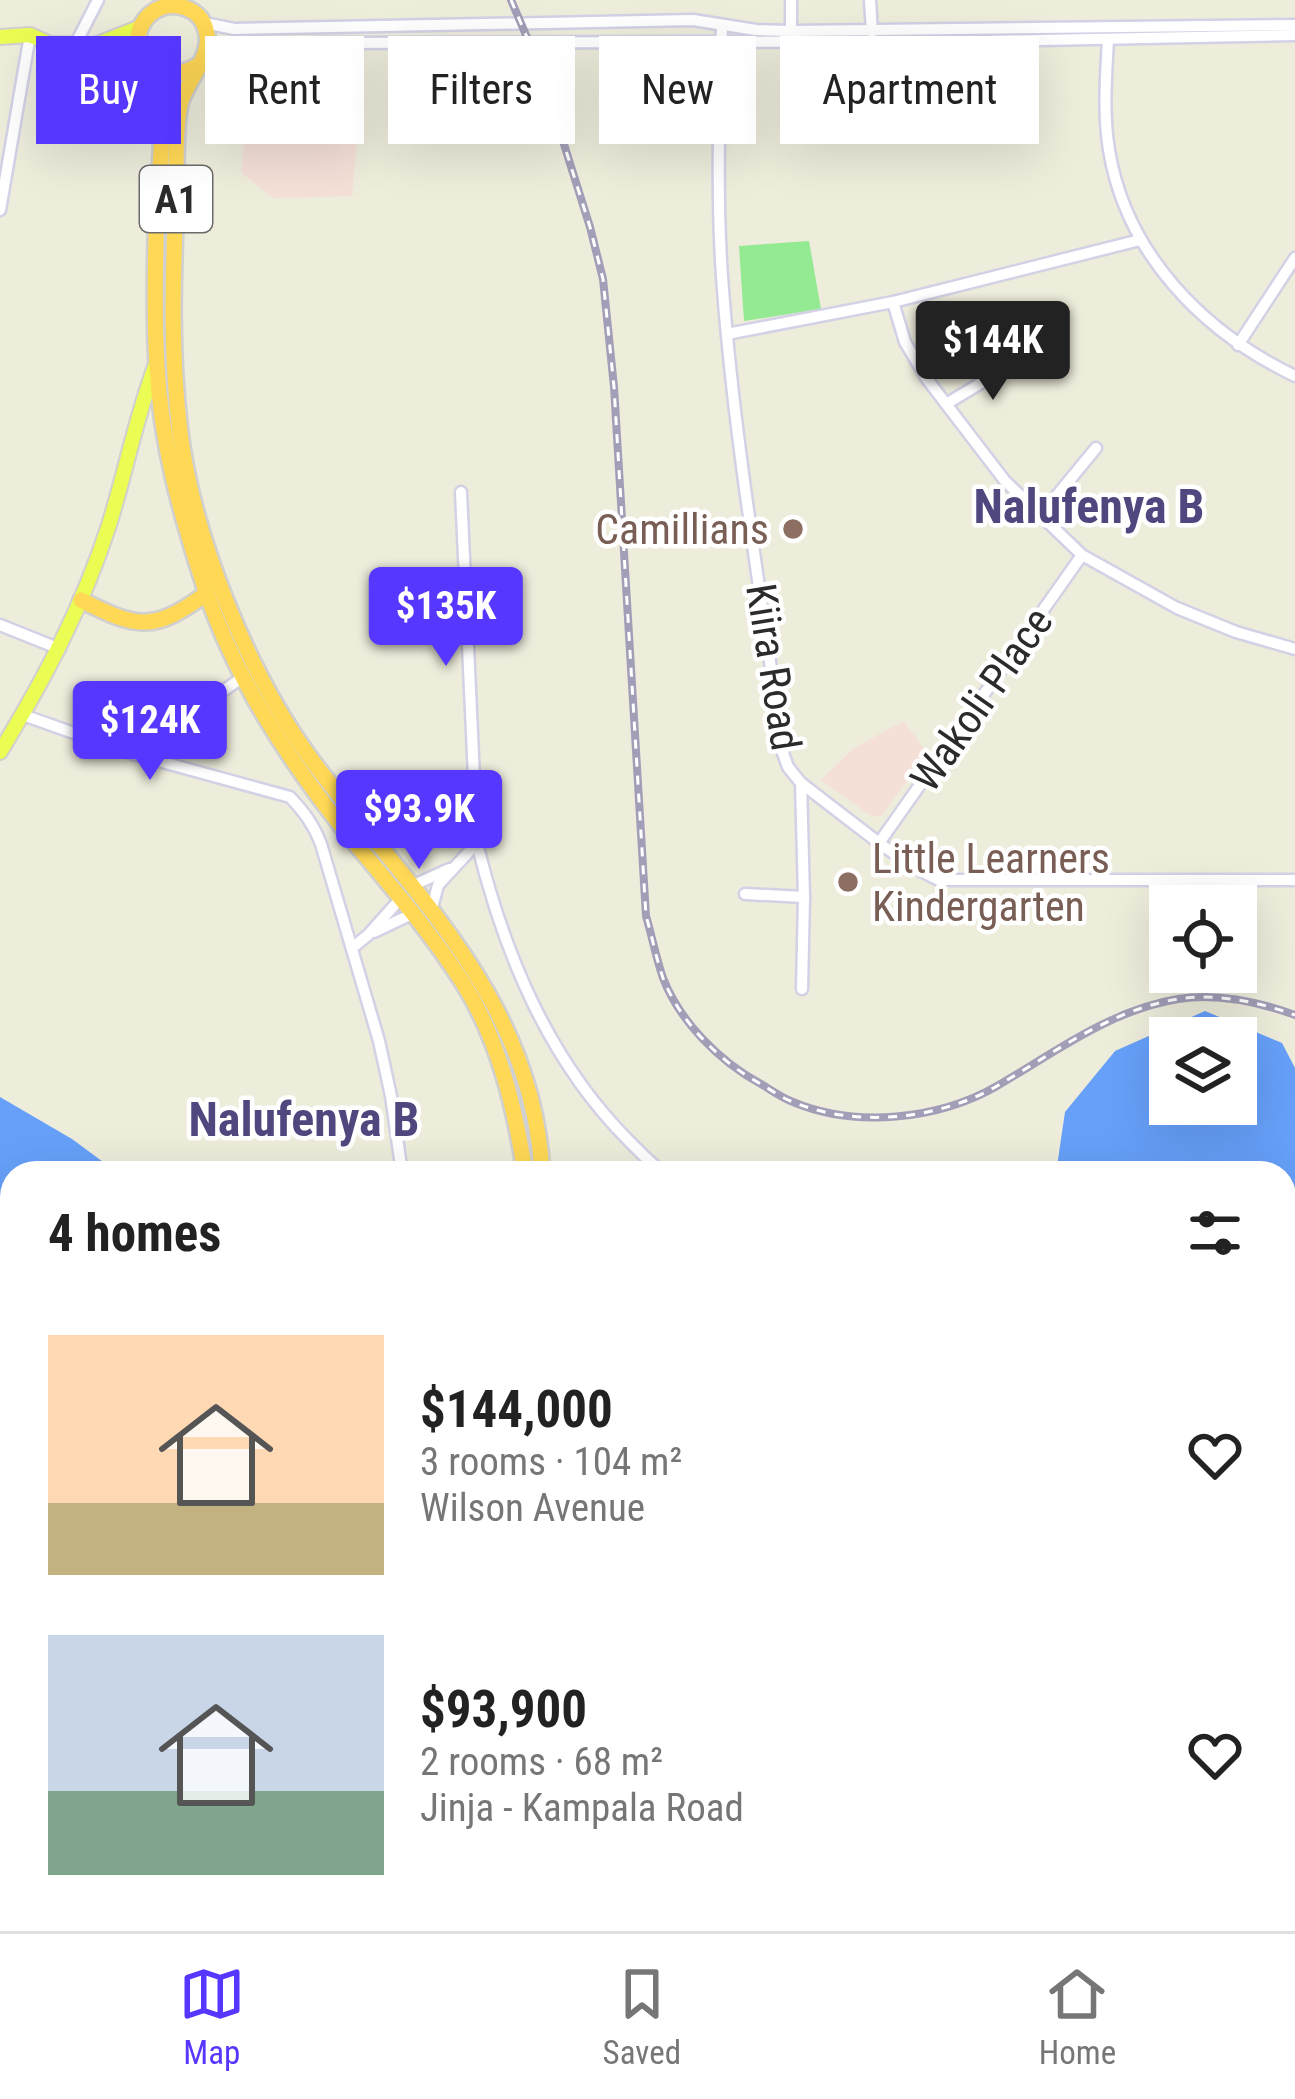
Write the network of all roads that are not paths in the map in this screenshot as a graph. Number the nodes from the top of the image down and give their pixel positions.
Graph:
1 (98, 0) edge
2 (791, 0) edge
3 (870, 0) edge
4 (190, 5) edge
5 (155, 6) edge
6 (205, 23) junction
7 (722, 25) junction
8 (1295, 26) edge
9 (141, 27) junction
10 (791, 31) junction
11 (30, 35) junction
12 (872, 35) junction
13 (1295, 35) edge
14 (80, 36) edge
15 (118, 36) edge
16 (140, 36) edge
17 (721, 36) edge
18 (0, 37) edge
19 (36, 38) edge
20 (1108, 40) junction
21 (599, 42) edge
22 (756, 42) edge
23 (201, 62) junction
24 (181, 72) edge
25 (160, 144) edge
26 (721, 144) edge
27 (0, 210) edge
28 (1140, 240) junction
29 (1295, 258) edge
30 (893, 302) junction
31 (727, 334) junction
32 (1238, 345) junction
33 (156, 362) junction
34 (1026, 365) dead end
35 (1295, 376) edge
36 (946, 404) junction
37 (1096, 448) dead end
38 (461, 492) dead end
39 (1040, 516) junction
40 (1082, 555) junction
41 (206, 593) junction
42 (81, 600) junction
43 (0, 625) edge
44 (60, 649) junction
45 (1295, 649) edge
46 (243, 677) junction
47 (22, 715) junction
48 (0, 752) edge
49 (133, 754) junction
50 (801, 783) junction
51 (477, 843) junction
52 (879, 843) junction
53 (457, 865) junction
54 (1295, 880) edge
55 (414, 885) junction
56 (745, 894) dead end
57 (804, 897) junction
58 (401, 898) junction
59 (423, 910) junction
60 (368, 935) junction
61 (352, 948) junction
62 (802, 988) dead end
63 (400, 1161) edge
64 (523, 1161) edge
65 (541, 1161) edge
66 (651, 1161) edge

1 - 14 street
2 - 10 street
3 - 12 street
4 - 5 highway
4 - 6 highway
5 - 9 highway
6 - 7 street
6 - 23 highway, A1
7 - 10 street
7 - 17 street, Kiira Road
8 - 12 street
9 - 15 main road
9 - 16 highway, A1
10 - 12 street
11 - 18 main road
11 - 19 main road
11 - 27 street
12 - 20 street
12 - 22 street
13 - 20 street
20 - 28 street
21 - 23 street
23 - 24 highway
23 - 55 highway, A1
25 - 33 highway, A1
26 - 31 street, Kiira Road
28 - 30 street
28 - 32 street
29 - 32 street
30 - 31 street
30 - 36 street
31 - 50 street, Kiira Road
32 - 35 street
33 - 41 highway, A1
33 - 42 main road
34 - 36 street
36 - 39 street
37 - 39 street
38 - 51 street
39 - 40 street
40 - 45 street
40 - 52 street, Wakoli Place
41 - 42 highway
41 - 46 highway, A1
42 - 44 main road
43 - 44 street
44 - 47 main road
46 - 49 street
46 - 58 highway, A1
47 - 48 main road
47 - 49 street
49 - 61 street
50 - 52 street, Kiira Road
50 - 57 street
51 - 53 street
51 - 66 street
52 - 54 street, Kiira Road
53 - 55 street
53 - 59 street
55 - 59 highway, A1
56 - 57 street
57 - 62 street
58 - 59 highway, A1
58 - 60 street
59 - 60 street
59 - 64 highway, A1
59 - 65 highway, A1
60 - 61 street
61 - 63 street

